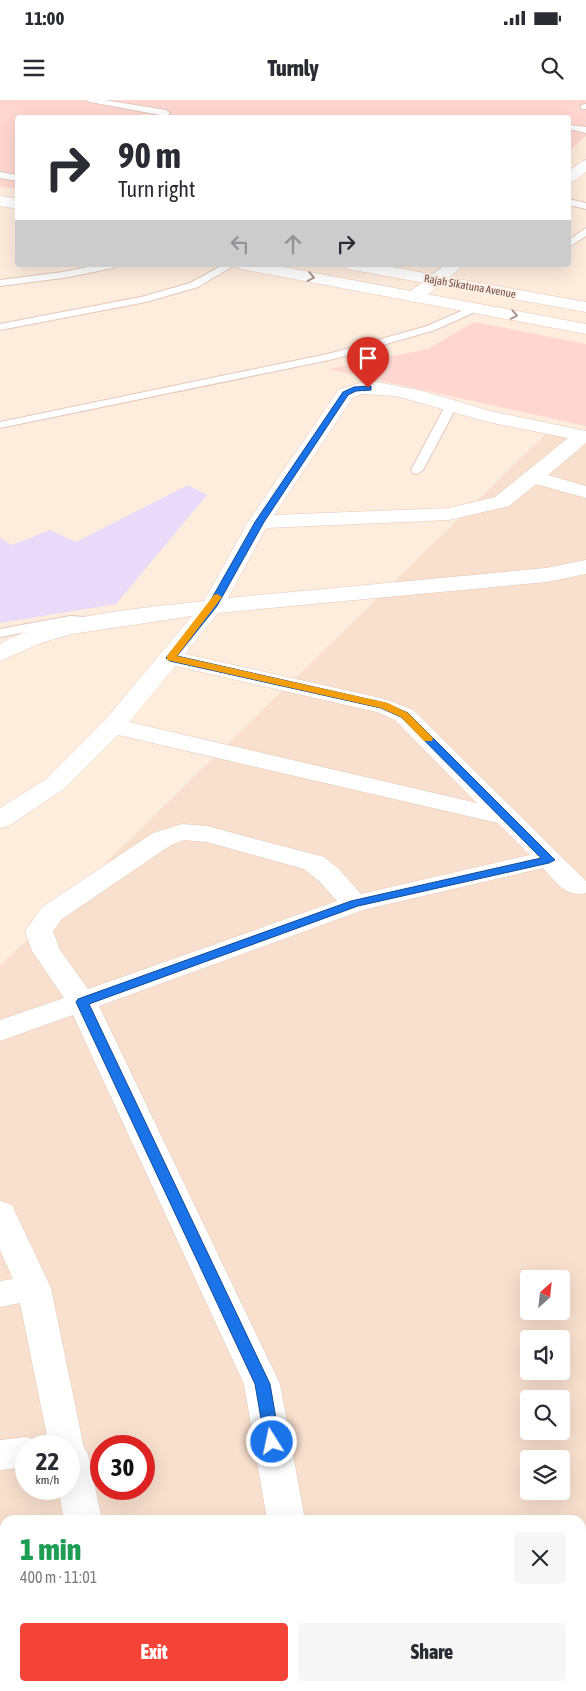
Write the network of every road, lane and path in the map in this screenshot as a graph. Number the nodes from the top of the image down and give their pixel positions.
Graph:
1 (90, 100) edge
2 (163, 115) edge
3 (571, 127) edge
4 (586, 130) edge
5 (586, 165) edge
6 (0, 175) edge
7 (571, 176) edge
8 (15, 178) edge
9 (0, 201) edge
10 (571, 202) edge
11 (15, 204) edge
12 (586, 206) edge
13 (586, 231) edge
14 (571, 242) edge
15 (103, 267) edge
16 (226, 267) edge
17 (256, 267) edge
18 (365, 267) edge
19 (453, 267) edge
20 (437, 280) junction
21 (0, 283) edge
22 (497, 291) junction
23 (414, 297) junction
24 (586, 307) edge
25 (475, 308) junction
26 (0, 327) edge
27 (586, 329) edge
28 (451, 406) junction
29 (0, 425) edge
30 (584, 436) edge
31 (416, 470) dead end
32 (533, 477) junction
33 (586, 492) edge
34 (259, 522) junction
35 (586, 566) edge
36 (212, 606) junction
37 (100, 622) junction
38 (0, 633) edge
39 (0, 654) edge
40 (170, 658) junction
41 (113, 726) junction
42 (506, 817) junction
43 (0, 820) edge
44 (549, 860) junction
45 (577, 887) dead end
46 (355, 904) junction
47 (82, 1002) junction
48 (0, 1031) edge
49 (0, 1213) edge
50 (34, 1288) junction
51 (0, 1294) edge
52 (65, 1435) edge
53 (15, 1453) edge
54 (0, 1455) edge
55 (79, 1500) edge
56 (82, 1515) edge
57 (285, 1515) edge

1 - 2 lane
3 - 4 lane
5 - 7 street
6 - 8 lane
9 - 11 street
10 - 12 lane
13 - 14 lane
15 - 21 lane
16 - 26 lane
17 -> 23 street
18 - 20 street, Rajah Sikatuna Avenue
19 - 20 street
20 - 22 street, Rajah Sikatuna Avenue
20 - 23 street
22 - 24 street, Rajah Sikatuna Avenue
22 - 25 street
23 - 25 street
25 -> 27 street
25 - 29 lane
28 - 30 street
28 - 31 lane
28 - 34 street
30 - 32 street
32 - 33 street
32 - 34 street
34 - 36 street
35 - 36 street
36 - 37 street
36 - 40 street
37 - 38 lane
37 - 39 street
40 - 41 street
40 - 42 street
41 - 42 street
41 - 43 street
42 - 44 street
44 - 45 street
44 - 46 street
46 - 47 street
46 - 47 street
47 - 48 street
47 - 57 street
49 - 50 street
50 - 51 street
50 - 52 street
53 - 54 street
55 - 56 street

